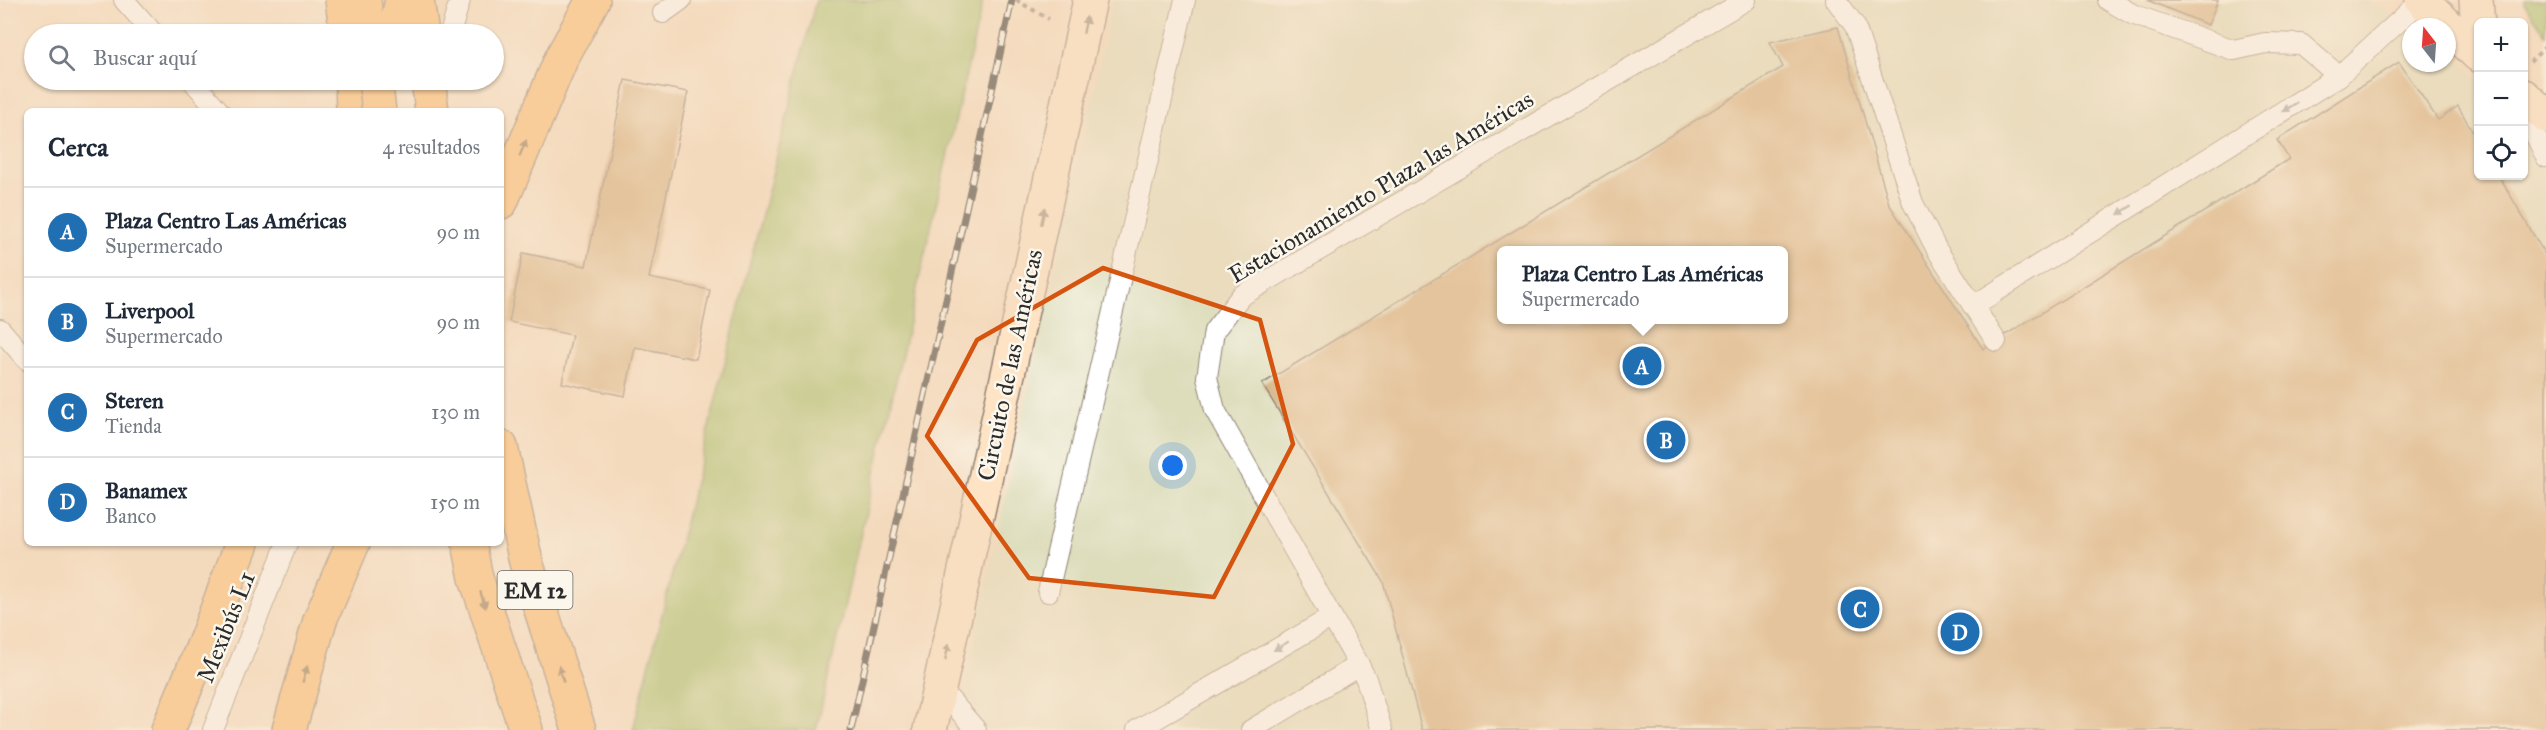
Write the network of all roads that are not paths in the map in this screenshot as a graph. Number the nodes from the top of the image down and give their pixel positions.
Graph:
1 (124, 0) edge
2 (342, 0) edge
3 (364, 0) edge
4 (402, 0) edge
5 (417, 0) edge
6 (593, 0) edge
7 (681, 0) edge
8 (1090, 0) edge
9 (1185, 0) edge
10 (1746, 0) edge
11 (1836, 0) edge
12 (2108, 0) edge
13 (2422, 0) edge
14 (2476, 0) edge
15 (460, 1) edge
16 (2136, 7) edge
17 (663, 13) dead end
18 (2477, 18) edge
19 (145, 24) edge
20 (346, 24) edge
21 (367, 24) edge
22 (396, 24) edge
23 (421, 24) edge
24 (453, 24) edge
25 (2474, 51) edge
26 (2339, 76) junction
27 (201, 90) edge
28 (352, 90) edge
29 (376, 90) edge
30 (382, 90) edge
31 (429, 90) edge
32 (433, 90) edge
33 (2528, 100) edge
34 (216, 108) edge
35 (353, 108) edge
36 (378, 108) edge
37 (379, 108) edge
38 (428, 108) edge
39 (432, 108) edge
40 (2546, 116) edge
41 (2528, 122) edge
42 (2546, 158) edge
43 (504, 195) edge
44 (1973, 306) junction
45 (0, 329) edge
46 (1996, 341) dead end
47 (24, 357) edge
48 (504, 461) edge
49 (241, 546) edge
50 (286, 546) edge
51 (352, 546) edge
52 (469, 546) edge
53 (1048, 592) dead end
54 (1332, 617) junction
55 (1359, 665) junction
56 (939, 687) junction
57 (1379, 729) edge
58 (168, 730) edge
59 (213, 730) edge
60 (289, 730) edge
61 (526, 730) edge
62 (579, 730) edge
63 (930, 730) edge
64 (976, 730) edge
65 (1137, 730) edge
66 (1251, 730) edge

1 - 19 lane
2 - 20 highway
3 - 21 highway
4 - 22 highway
5 - 23 highway
43 -> 6 highway
7 - 17 lane
56 -> 8 main road, Circuito de las Américas
9 - 53 lane
10 - 54 lane, Estacionamiento Plaza las Américas
11 - 44 lane
12 - 16 lane
13 - 25 main road
13 - 26 lane
14 - 18 main road
15 - 24 lane
16 - 26 lane
26 -> 44 lane
27 - 34 lane
28 - 35 highway
29 - 36 highway, bridge
30 - 37 highway
31 - 39 highway, bridge
32 - 38 lane
33 - 40 main road
41 - 42 lane
44 - 46 lane
45 - 47 lane
62 -> 48 highway, EM 12
49 - 58 highway
50 - 59 lane, Mexibús L1
60 -> 51 highway
52 -> 61 highway, EM 12
54 - 55 lane, Estacionamiento Plaza las Américas
54 -> 65 lane
55 - 57 lane, Estacionamiento Plaza las Américas
55 - 66 lane
56 - 63 main road, Circuito de las Américas
56 - 64 lane

